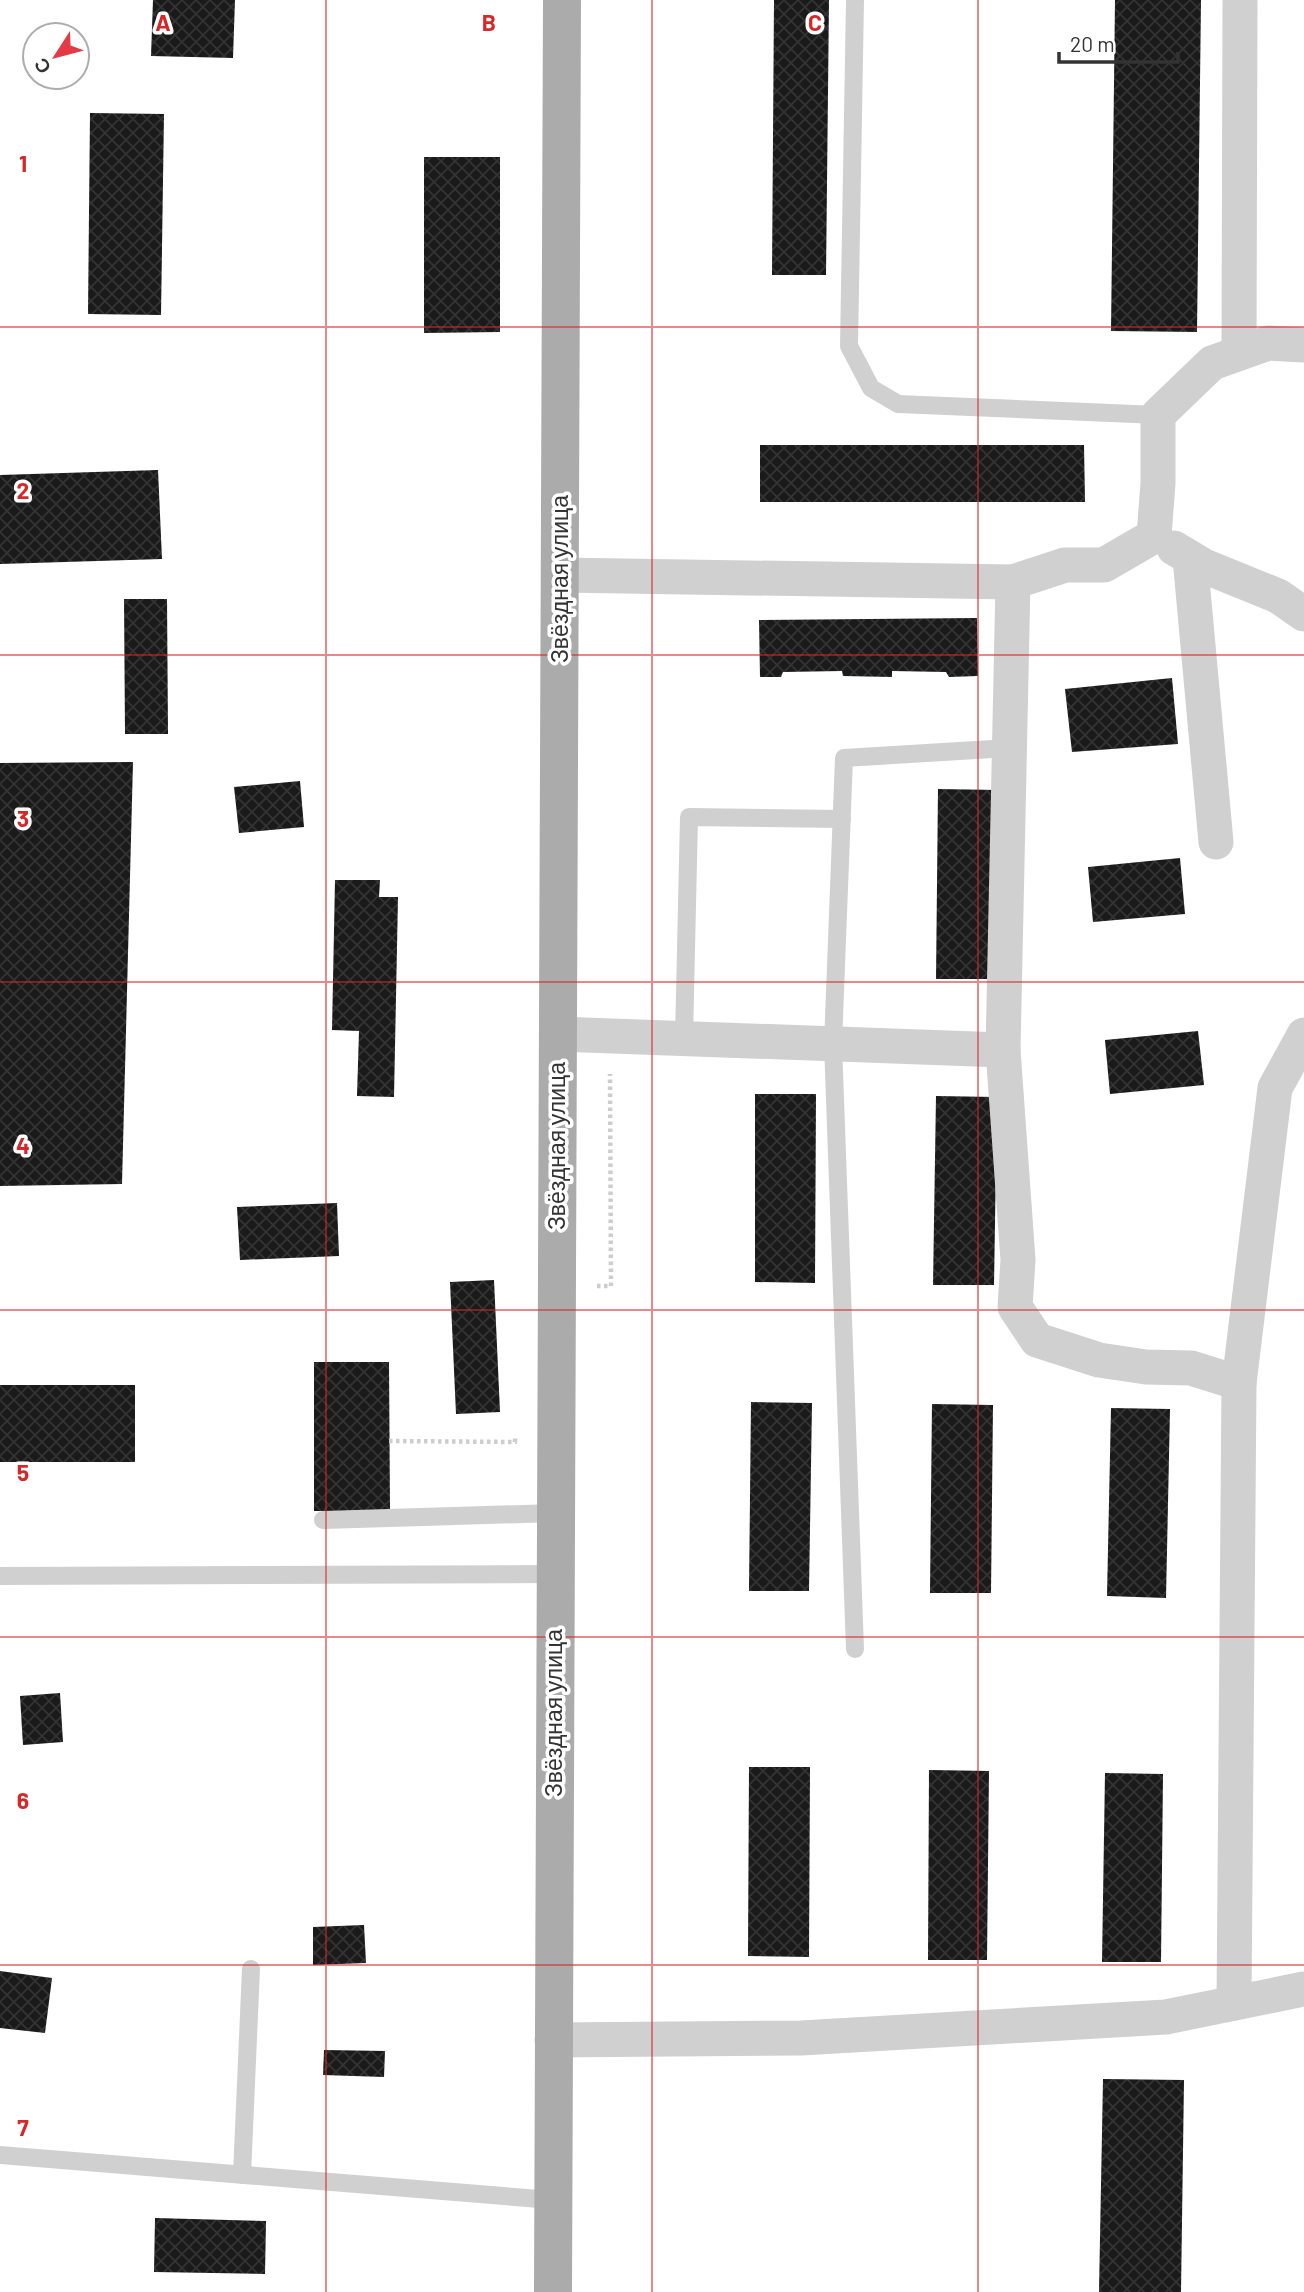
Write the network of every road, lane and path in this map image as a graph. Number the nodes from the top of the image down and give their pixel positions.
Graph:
1 (562, 0) edge
2 (855, 0) edge
3 (1240, 0) edge
4 (1304, 345) edge
5 (1239, 353) junction
6 (1158, 415) junction
7 (1154, 536) junction
8 (1190, 558) junction
9 (560, 575) junction
10 (1013, 582) junction
11 (1304, 614) edge
12 (1009, 748) junction
13 (842, 819) junction
14 (1216, 842) dead end
15 (557, 1034) junction
16 (1304, 1035) edge
17 (684, 1038) junction
18 (833, 1044) junction
19 (1003, 1050) junction
20 (1239, 1383) junction
21 (515, 1428) dead end
22 (389, 1441) dead end
23 (555, 1513) junction
24 (323, 1520) dead end
25 (554, 1574) junction
26 (0, 1576) edge
27 (855, 1649) dead end
28 (251, 1969) dead end
29 (1304, 1989) edge
30 (1234, 2003) junction
31 (552, 2040) junction
32 (0, 2155) edge
33 (243, 2175) junction
34 (552, 2200) junction
35 (552, 2292) edge

1 - 9 main road, Звёздная улица
2 - 6 lane
3 - 5 street
4 - 5 street
5 - 6 street
6 - 7 street
7 - 8 street
7 - 10 street
8 - 11 street
8 - 14 street
9 - 10 street
9 - 15 main road, Звёздная улица
10 - 12 street
12 - 13 lane
12 - 19 street
13 - 17 lane
13 - 18 lane
15 - 17 street
15 - 23 main road, Звёздная улица
16 - 20 street
17 - 18 street
18 - 19 street
18 - 27 lane
19 - 20 street
20 - 30 street
21 - 22 path
23 - 24 lane
23 - 25 main road, Звёздная улица
25 - 26 lane
25 - 31 main road, Звёздная улица
28 - 33 lane
29 - 30 street
30 - 31 street
31 - 34 main road, Звёздная улица
32 - 33 lane
33 - 34 lane
34 - 35 main road, Звёздная улица

